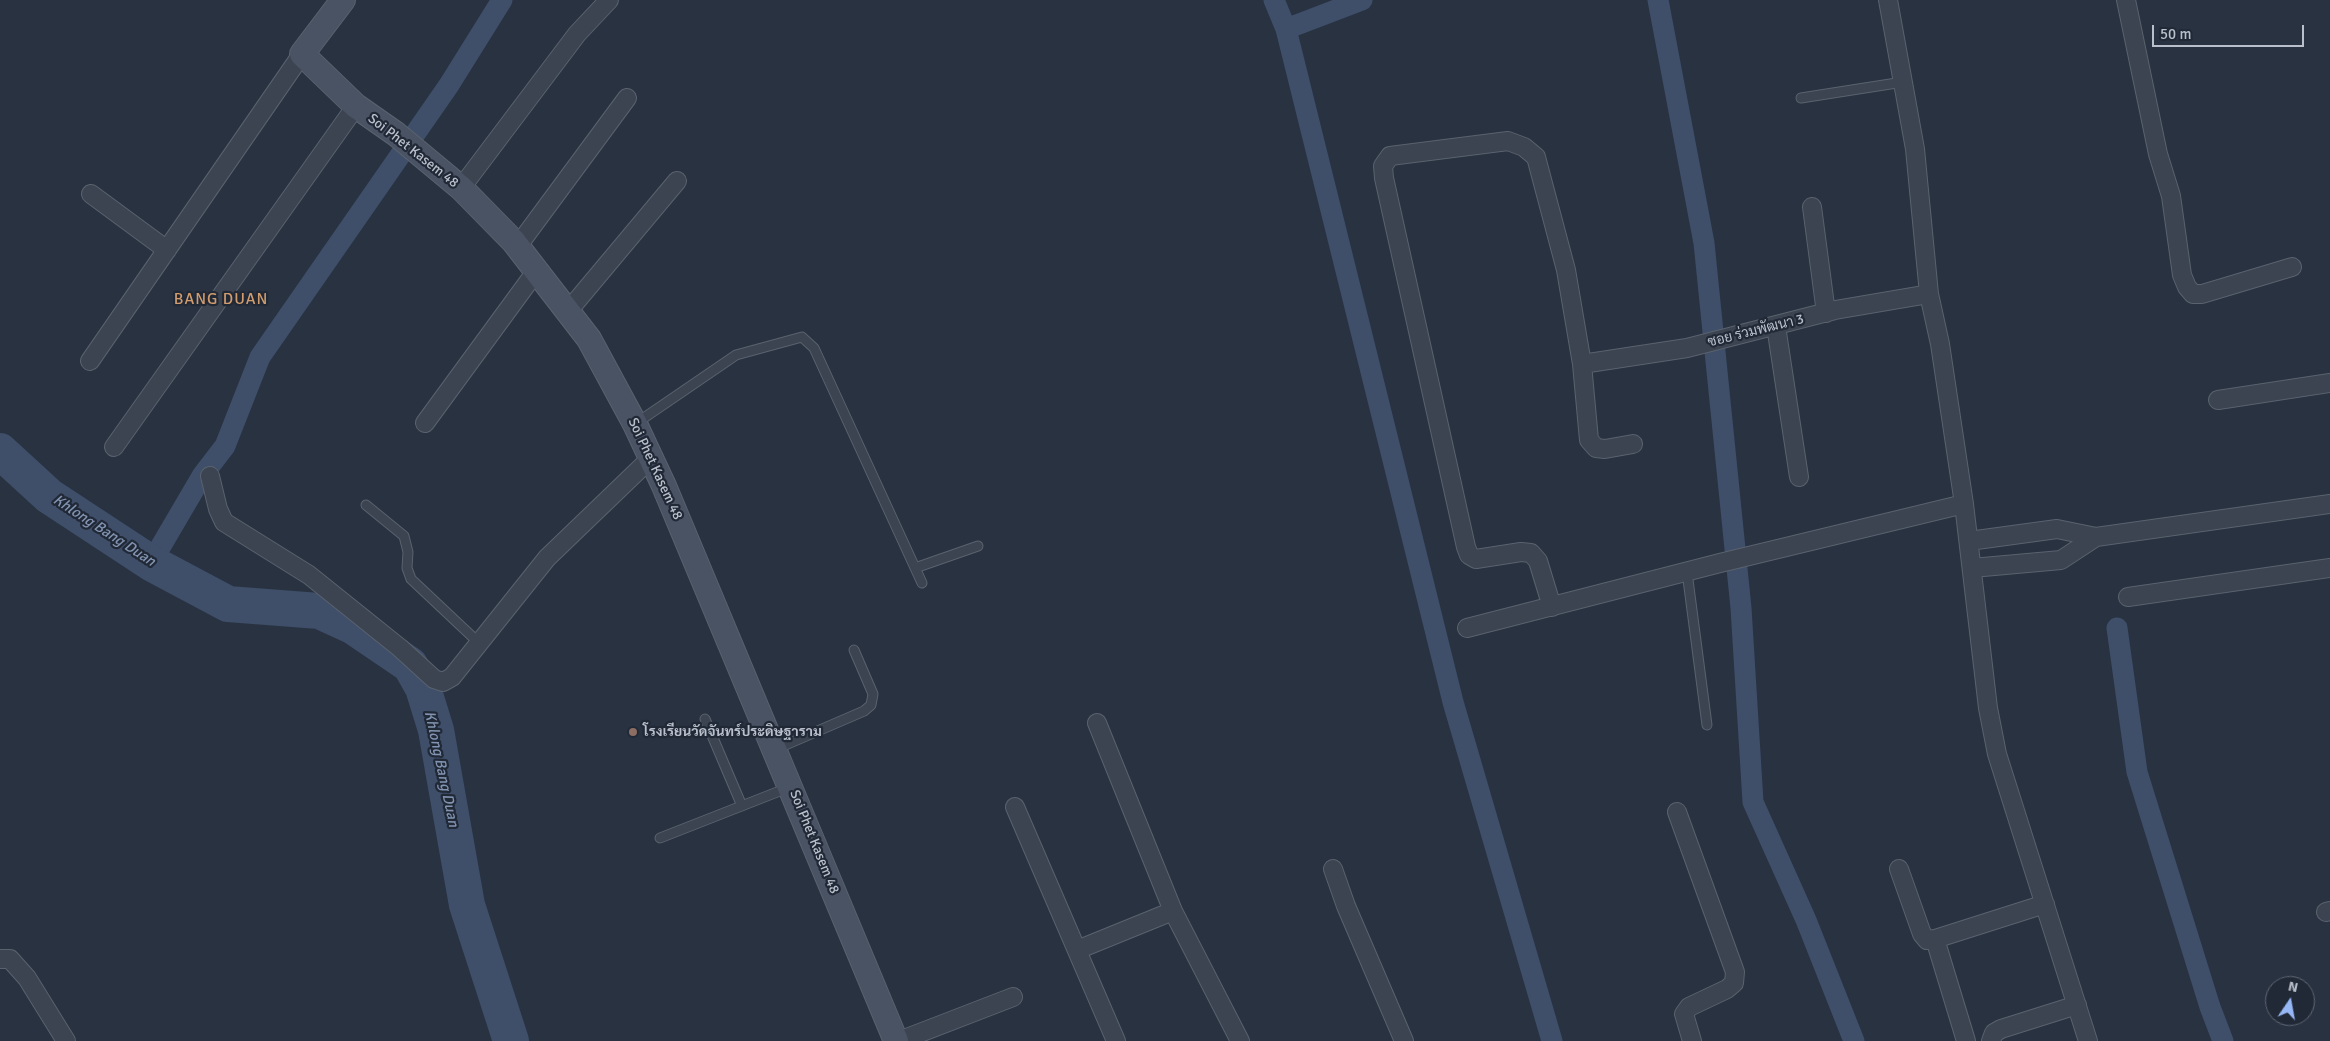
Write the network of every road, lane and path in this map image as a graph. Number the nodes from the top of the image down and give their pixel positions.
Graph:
1 (343, 0) edge
2 (609, 0) edge
3 (1888, 0) edge
4 (2126, 0) edge
5 (302, 54) junction
6 (1903, 82) junction
7 (627, 98) dead end
8 (1801, 98) dead end
9 (356, 106) junction
10 (677, 181) dead end
11 (461, 188) junction
12 (91, 194) dead end
13 (1812, 207) dead end
14 (517, 247) junction
15 (167, 250) junction
16 (2292, 267) dead end
17 (536, 270) junction
18 (1929, 294) junction
19 (568, 310) junction
20 (1826, 313) junction
21 (1776, 326) junction
22 (90, 361) dead end
23 (1582, 364) junction
24 (2330, 383) edge
25 (2218, 400) dead end
26 (425, 423) dead end
27 (635, 424) junction
28 (1633, 444) dead end
29 (114, 447) dead end
30 (651, 458) junction
31 (210, 476) dead end
32 (1799, 477) dead end
33 (1964, 504) junction
34 (2330, 504) edge
35 (366, 505) dead end
36 (2096, 538) junction
37 (1969, 541) junction
38 (978, 546) dead end
39 (915, 568) junction
40 (1972, 568) junction
41 (2330, 568) edge
42 (1687, 572) junction
43 (922, 583) dead end
44 (2128, 597) dead end
45 (1552, 607) junction
46 (1467, 628) dead end
47 (479, 643) junction
48 (854, 650) dead end
49 (705, 719) dead end
50 (1097, 724) dead end
51 (1707, 725) dead end
52 (776, 750) junction
53 (791, 786) junction
54 (742, 806) junction
55 (1015, 807) dead end
56 (1677, 812) dead end
57 (660, 838) dead end
58 (1899, 868) dead end
59 (1333, 869) dead end
60 (2045, 904) junction
61 (1173, 911) junction
62 (1935, 940) junction
63 (1078, 950) junction
64 (0, 959) edge
65 (1013, 997) dead end
66 (2076, 1005) junction
67 (66, 1041) edge
68 (897, 1041) edge
69 (1116, 1041) edge
70 (1240, 1041) edge
71 (1404, 1041) edge
72 (1692, 1041) edge
73 (1966, 1041) edge
74 (1991, 1041) edge
75 (2088, 1041) edge

1 - 5 street
2 - 11 street
3 - 6 street
4 - 16 street
5 - 9 street, Soi Phet Kasem 48
5 - 15 street
6 - 8 lane
6 - 18 street
7 - 14 street
9 - 11 street, Soi Phet Kasem 48
9 - 29 street
10 - 19 street
11 - 14 street, Soi Phet Kasem 48
12 - 15 street
13 - 20 street
14 - 17 street, Soi Phet Kasem 48
15 - 22 street
17 - 19 street, Soi Phet Kasem 48
17 - 26 street
18 - 20 street, ซอย ร่วมพัฒนา 3
18 - 33 street
19 - 27 street, Soi Phet Kasem 48
20 - 21 street, ซอย ร่วมพัฒนา 3
21 - 23 street, ซอย ร่วมพัฒนา 3
21 - 32 street
23 - 28 street
23 - 45 street
24 - 25 street
27 - 30 street, Soi Phet Kasem 48
27 - 39 lane
30 - 47 street
30 - 52 street, Soi Phet Kasem 48
31 - 47 street
33 - 37 street
33 - 42 street
34 - 36 street
35 - 47 lane
36 - 37 street
36 - 40 street
37 - 40 street
38 - 39 lane
39 - 43 lane
40 - 60 street
41 - 44 street
42 - 45 street
42 - 51 lane
45 - 46 street
48 - 52 lane
49 - 54 lane
50 - 61 street
52 - 53 street, Soi Phet Kasem 48
53 - 54 lane
53 - 68 street, Soi Phet Kasem 48
54 - 57 lane
55 - 63 street
56 - 72 street
58 - 62 street
59 - 71 street
60 - 62 street
60 - 66 street
61 - 63 street
61 - 70 street
62 - 73 street
63 - 69 street
64 - 67 street
65 - 68 street
66 - 74 street
66 - 75 street

